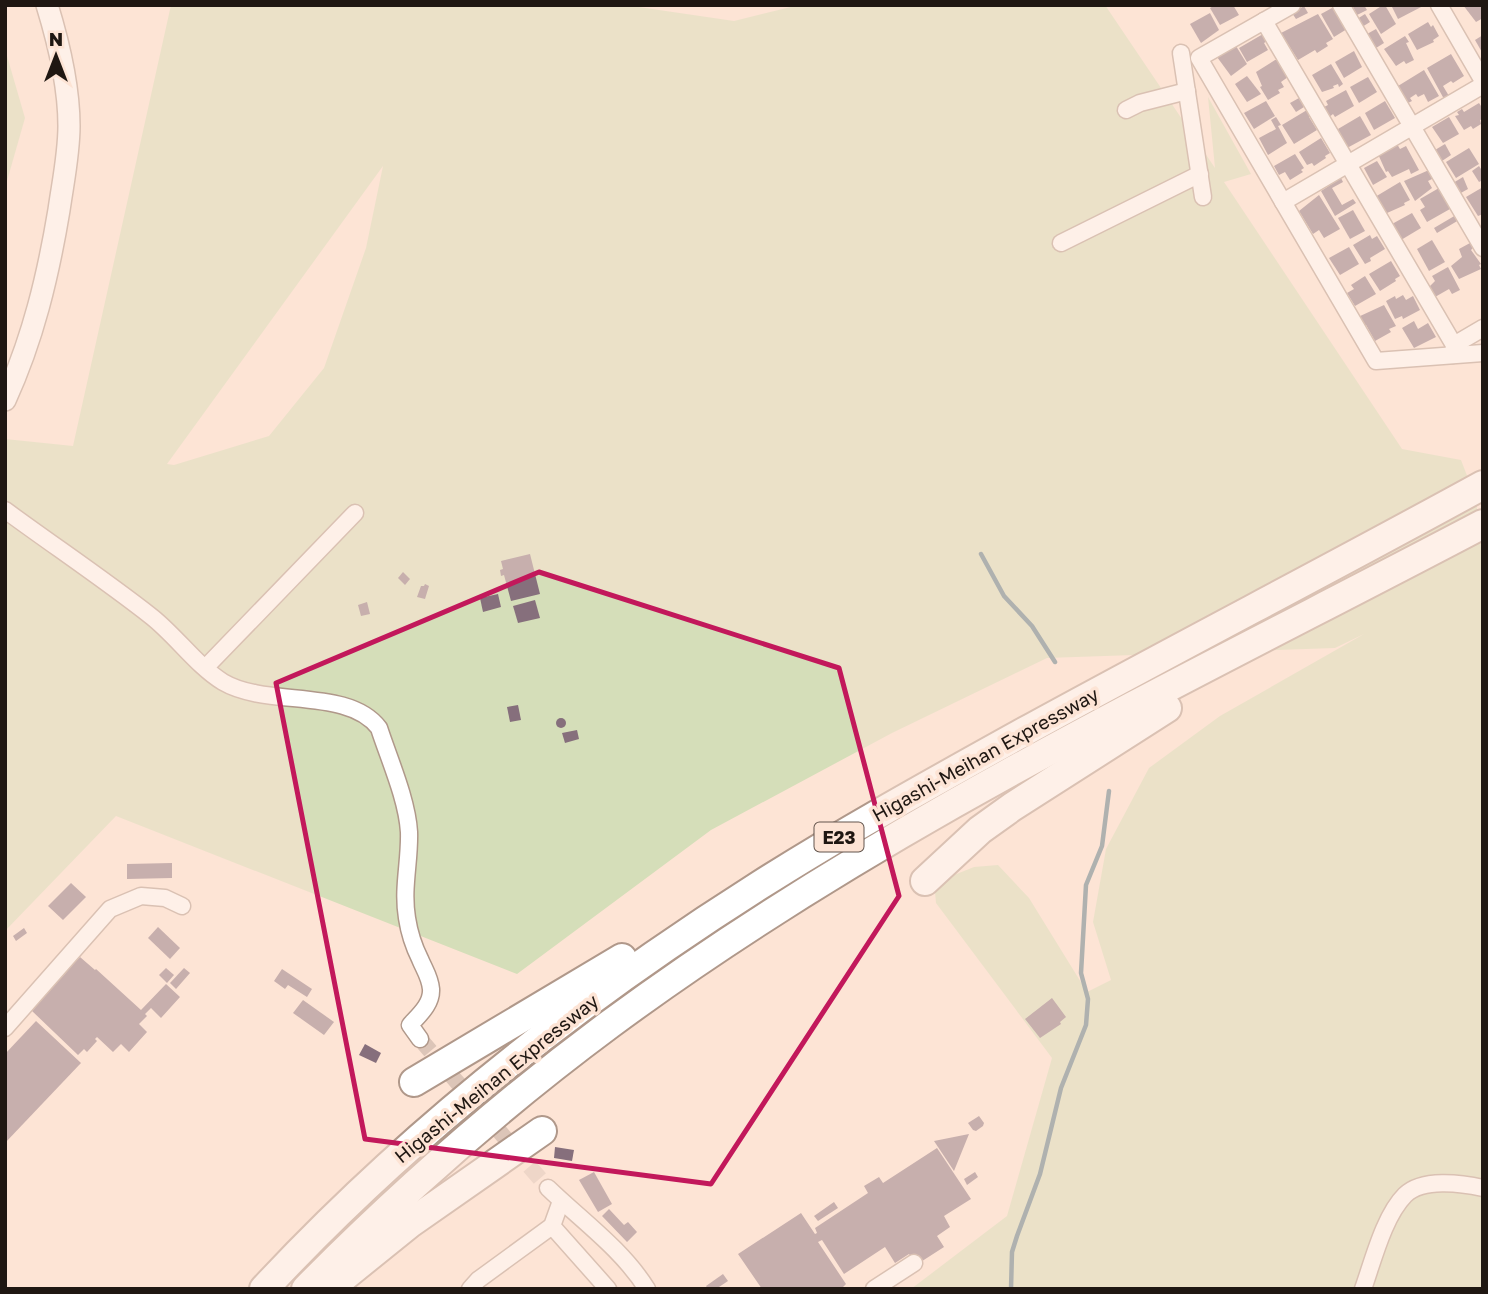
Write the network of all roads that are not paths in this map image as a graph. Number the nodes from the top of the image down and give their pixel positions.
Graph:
1 (47, 5) edge
2 (1293, 5) edge
3 (1341, 5) edge
4 (1439, 5) edge
5 (1264, 22) junction
6 (1181, 53) dead end
7 (1483, 83) edge
8 (1214, 84) junction
9 (1187, 89) junction
10 (1126, 110) dead end
11 (1413, 127) junction
12 (1347, 164) junction
13 (1200, 174) junction
14 (1203, 197) dead end
15 (1283, 202) junction
16 (1061, 243) dead end
17 (1483, 248) edge
18 (1483, 328) edge
19 (1453, 350) junction
20 (1483, 353) edge
21 (5, 400) edge
22 (1483, 485) edge
23 (5, 510) edge
24 (355, 513) dead end
25 (1483, 524) edge
26 (1332, 603) junction
27 (206, 667) junction
28 (854, 828) junction
29 (925, 881) dead end
30 (182, 906) dead end
31 (5, 1028) edge
32 (420, 1039) dead end
33 (414, 1082) dead end
34 (542, 1131) dead end
35 (548, 1188) tunnel mouth
36 (1483, 1188) edge
37 (561, 1201) junction
38 (552, 1226) junction
39 (914, 1263) dead end
40 (264, 1289) edge
41 (306, 1289) edge
42 (330, 1289) edge
43 (470, 1289) edge
44 (608, 1289) edge
45 (647, 1289) edge
46 (874, 1289) edge
47 (1363, 1289) edge

1 - 21 main road
2 - 5 street
3 - 11 street
4 - 7 street
5 - 8 street
5 - 12 street
6 - 9 street
7 - 11 street
8 - 9 street
8 - 15 street
9 - 10 street
9 - 13 street
11 - 12 street
11 - 17 street
12 - 15 street
12 - 19 street
13 - 14 street
13 - 16 street
15 - 19 street
18 - 19 street
19 - 20 street
22 - 28 highway, Higashi-Meihan Expressway / E23
23 - 27 street
24 - 27 street
25 - 26 highway, Higashi-Meihan Expressway / E23
26 - 29 highway
26 - 41 highway, Higashi-Meihan Expressway / E23
27 - 32 street
28 - 33 highway
28 - 40 highway, Higashi-Meihan Expressway / E23
30 - 31 street
34 - 42 highway
35 - 37 street
36 - 47 street
37 - 38 street
37 - 45 street
38 - 43 street
38 - 44 street
39 - 46 street

